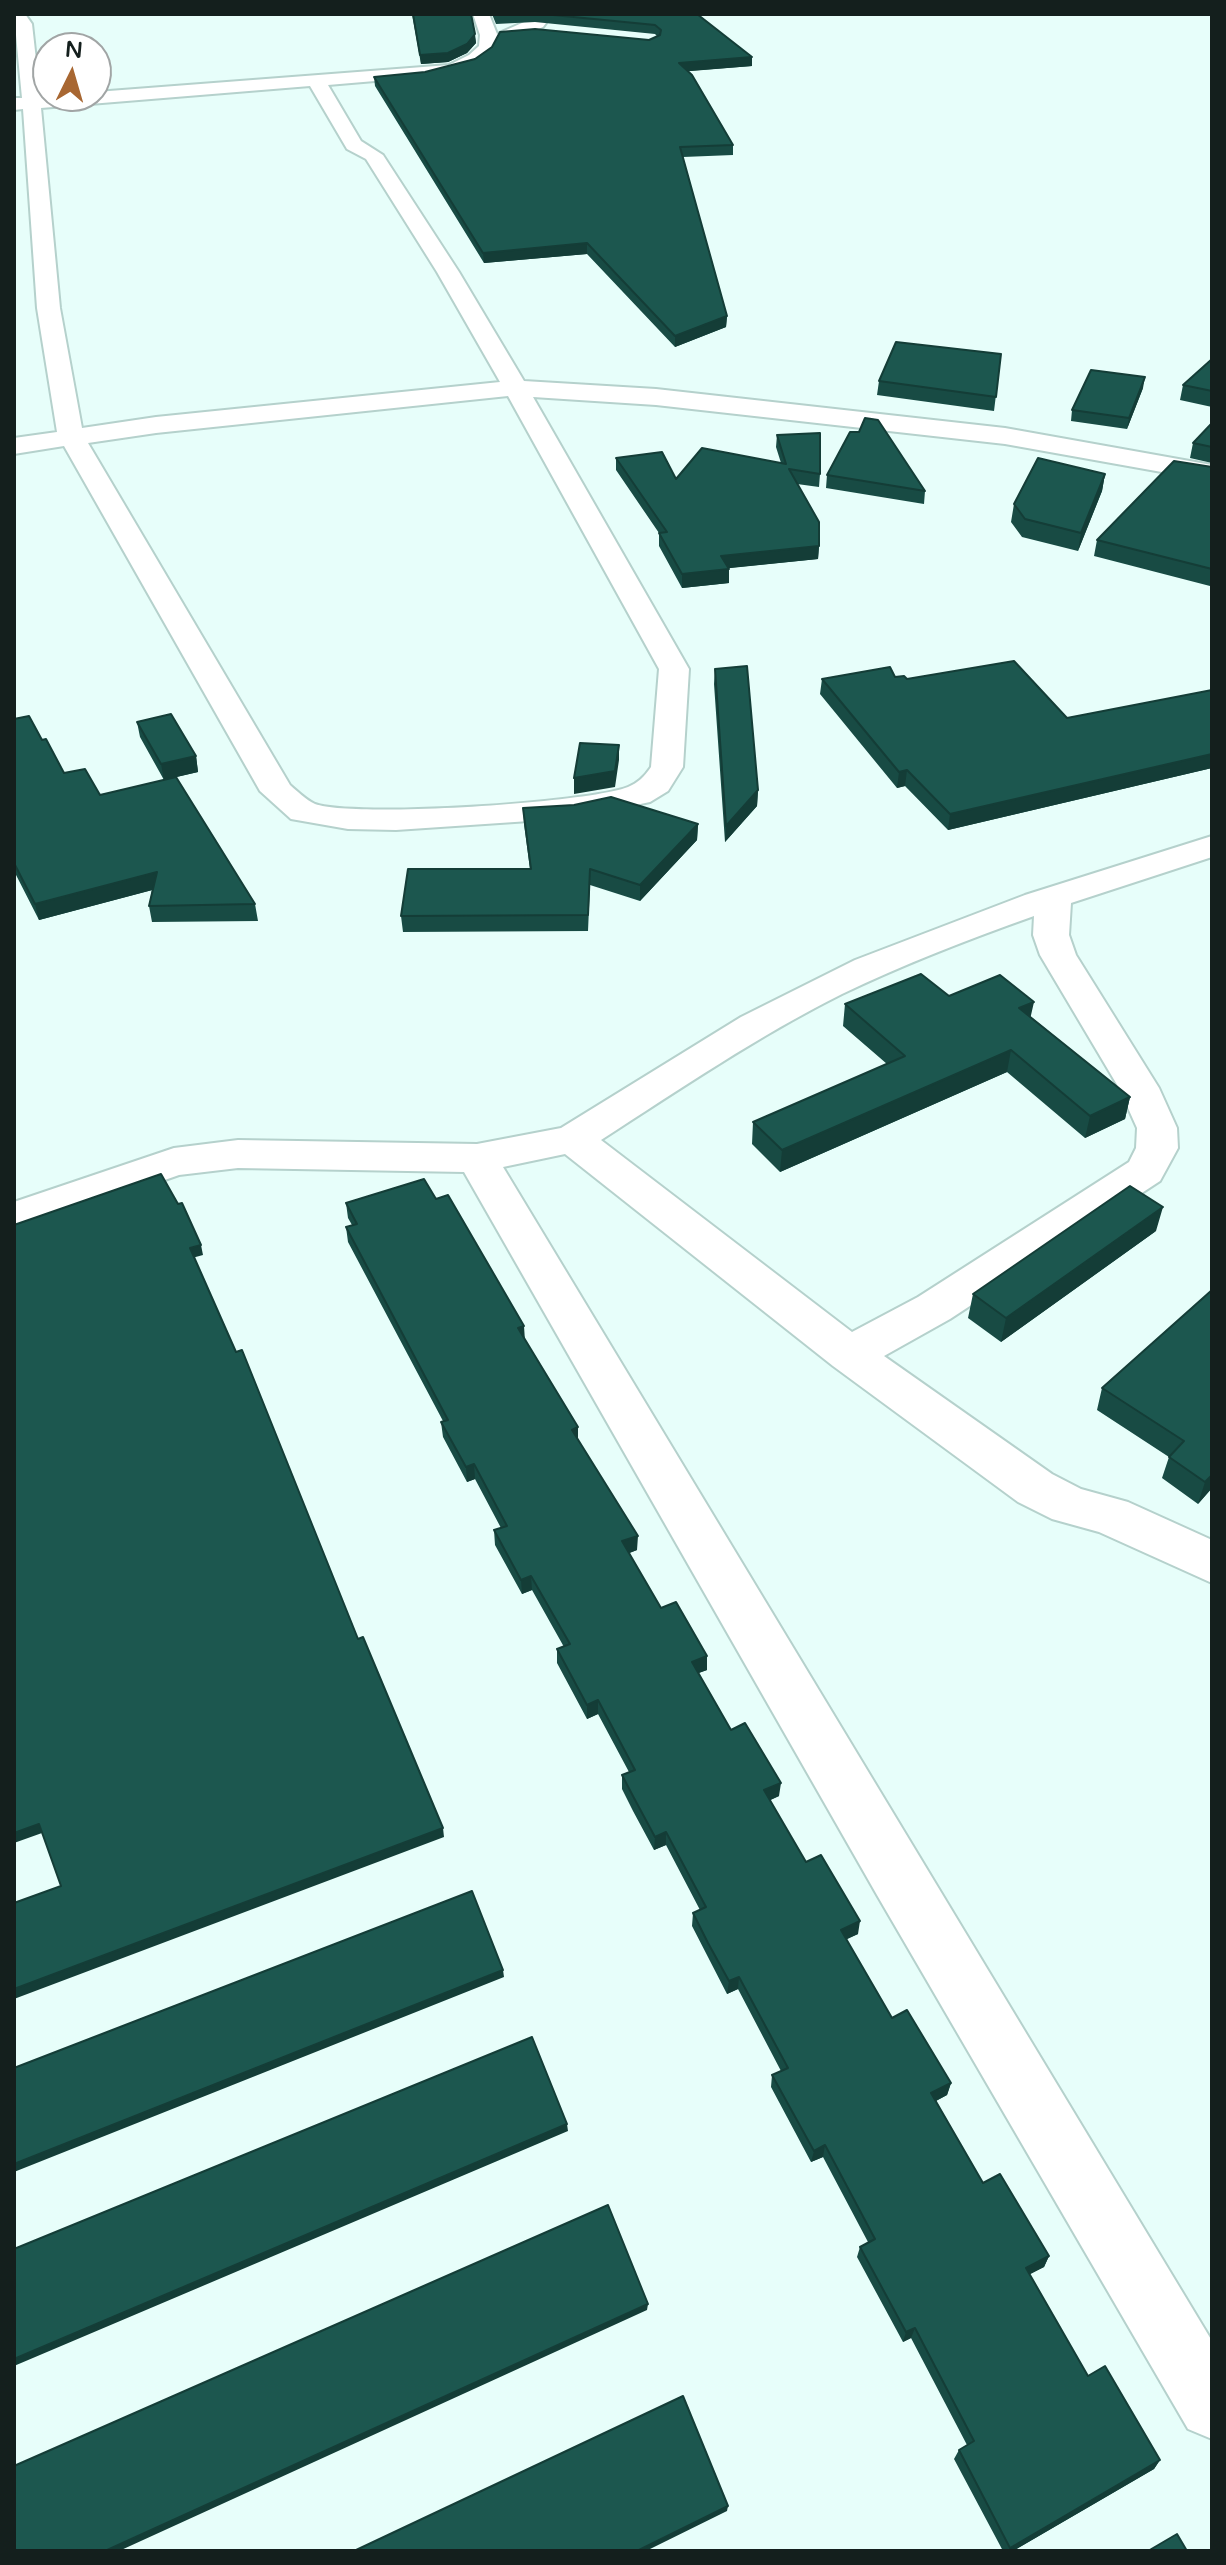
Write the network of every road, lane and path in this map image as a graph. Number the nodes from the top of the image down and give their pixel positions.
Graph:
1 (17, 14) edge
2 (481, 14) edge
3 (543, 27) edge
4 (487, 39) junction
5 (316, 81) junction
6 (24, 103) edge
7 (26, 196) edge
8 (516, 388) junction
9 (72, 438) junction
10 (14, 446) edge
11 (1212, 473) edge
12 (1212, 846) edge
13 (1054, 897) junction
14 (573, 1139) junction
15 (477, 1158) junction
16 (14, 1218) edge
17 (849, 1354) junction
18 (1212, 1563) edge
19 (1212, 2405) edge

1 - 6 street
2 - 4 street
3 - 4 street
4 - 5 street
5 - 6 street
5 - 8 street
6 - 7 street
7 - 9 street
8 - 9 street
8 - 9 street
8 - 11 street
9 - 10 street
12 - 13 street
13 - 14 street
13 - 17 street
14 - 15 street
14 - 17 street
15 - 16 street
15 - 19 street
17 - 18 street

